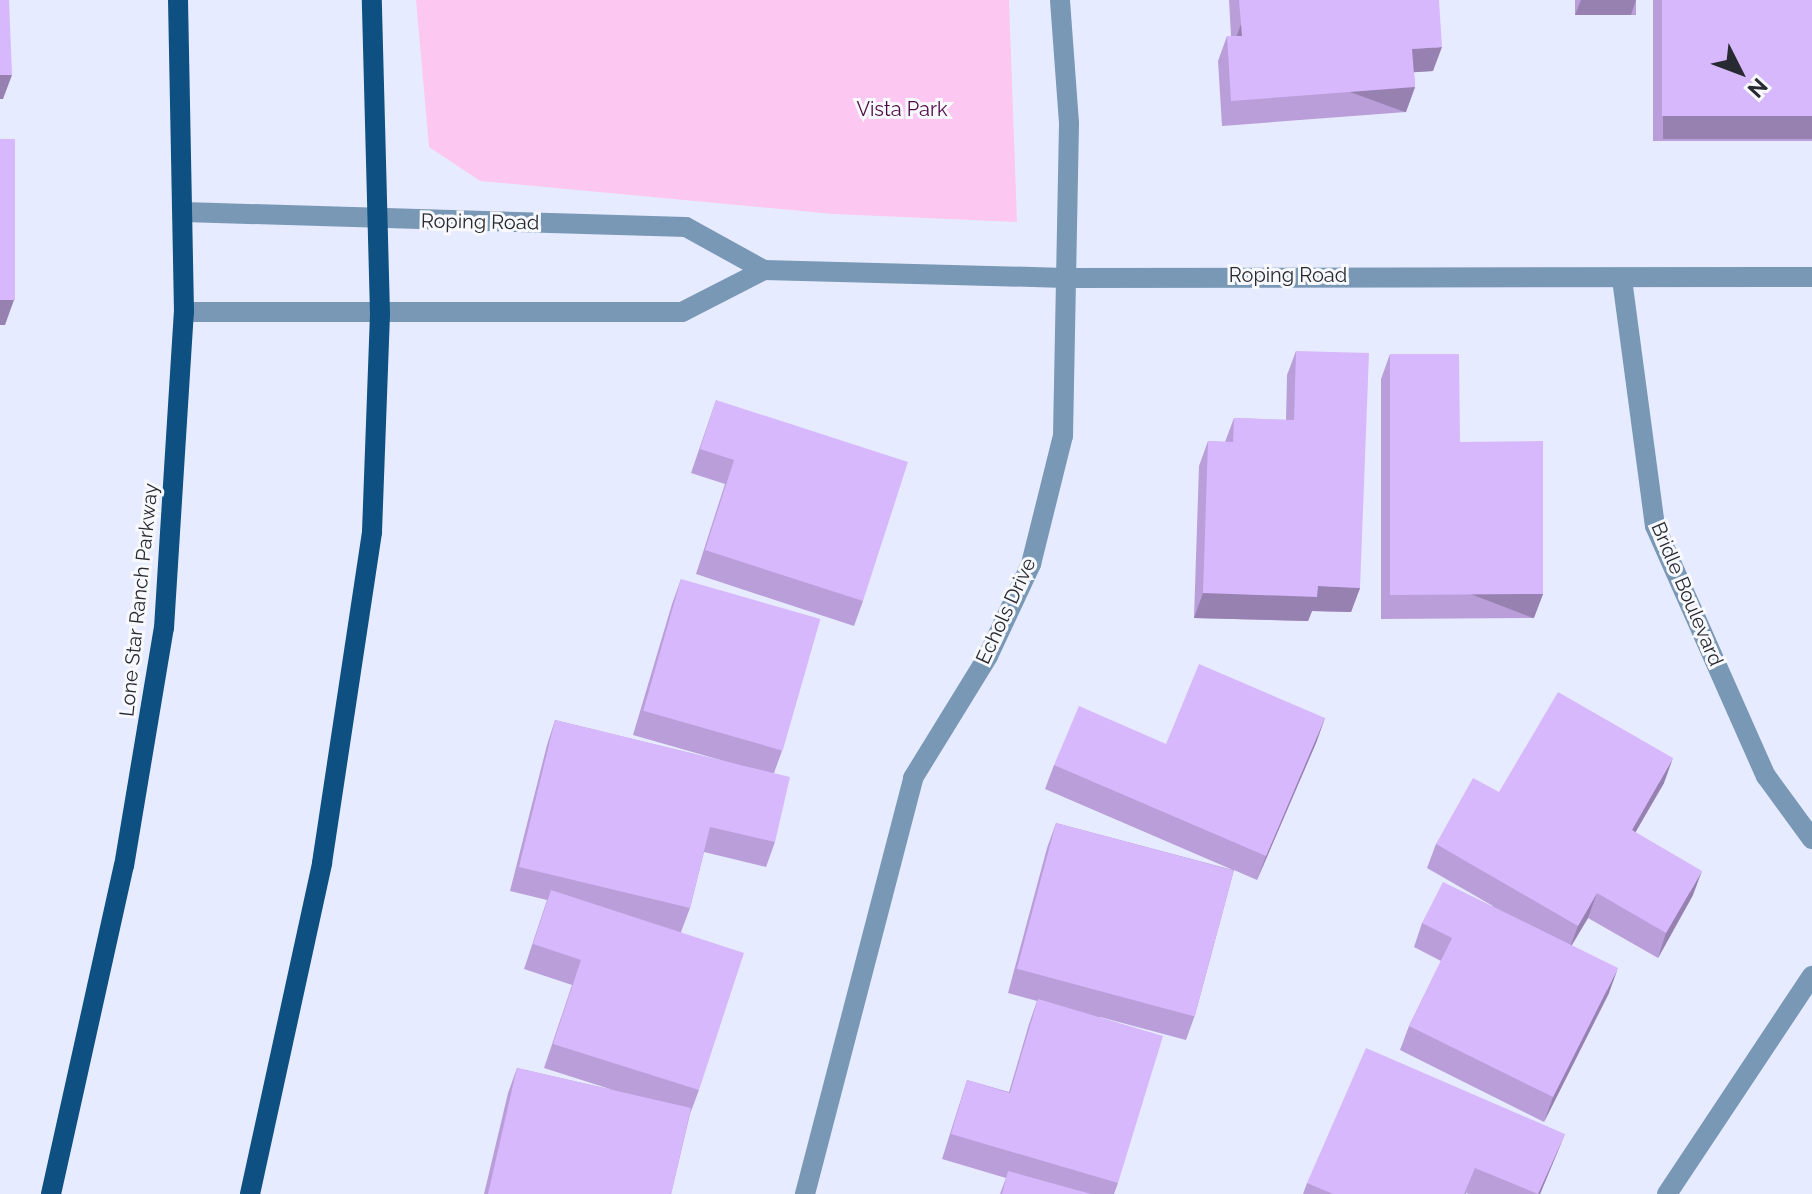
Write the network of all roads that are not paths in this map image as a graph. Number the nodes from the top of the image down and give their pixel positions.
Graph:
1 (178, 0) edge
2 (372, 0) edge
3 (1060, 0) edge
4 (184, 212) junction
5 (380, 220) junction
6 (764, 270) junction
7 (1812, 277) edge
8 (1065, 278) junction
9 (1622, 279) junction
10 (184, 312) junction
11 (380, 314) junction
12 (1812, 839) edge
13 (1812, 976) edge
14 (51, 1194) edge
15 (250, 1194) edge
16 (805, 1194) edge
17 (1667, 1194) edge

1 - 4 main road, Lone Star Ranch Parkway
2 - 5 main road
3 - 8 street, Echols Drive
4 - 5 street, Roping Road
4 - 10 main road, Lone Star Ranch Parkway
5 - 6 street, Roping Road
5 - 11 main road
6 - 8 street, Roping Road
6 - 11 street, Roping Road
7 - 9 street, Roping Road
8 - 9 street, Roping Road
8 - 16 street, Echols Drive
9 - 12 street, Bridle Boulevard
10 - 11 street, Roping Road
10 - 14 main road, Lone Star Ranch Parkway
11 - 15 main road
13 - 17 street

